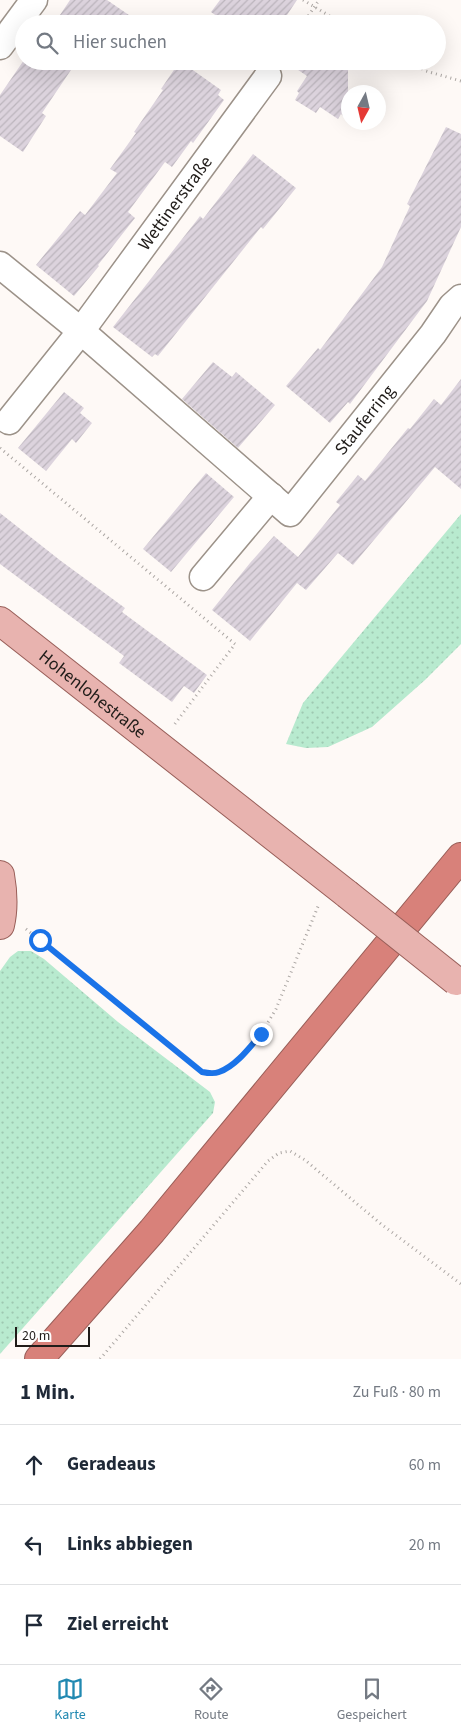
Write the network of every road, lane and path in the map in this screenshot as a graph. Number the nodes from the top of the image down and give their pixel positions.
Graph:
1 (34, 0) edge
2 (303, 0) edge
3 (319, 0) edge
4 (314, 8) junction
5 (23, 15) edge
6 (309, 15) edge
7 (326, 15) edge
8 (15, 26) edge
9 (0, 46) edge
10 (424, 70) edge
11 (268, 76) dead end
12 (461, 81) edge
13 (0, 265) edge
14 (458, 297) edge
15 (81, 331) junction
16 (9, 421) dead end
17 (0, 448) edge
18 (271, 496) junction
19 (203, 577) dead end
20 (0, 622) edge
21 (158, 746) junction
22 (461, 857) edge
23 (0, 875) edge
24 (334, 896) junction
25 (2, 917) edge
26 (458, 983) edge
27 (461, 1284) edge
28 (38, 1359) edge
29 (100, 1359) edge

1 - 5 street
2 - 4 path
3 - 4 path
4 - 6 path
4 - 7 path
8 - 9 street
10 - 12 path
11 - 15 street, Wettinerstraße
13 - 15 street, Stauferring
14 - 18 street, Stauferring
15 - 16 street
15 - 18 street, Stauferring
17 - 21 path
18 - 19 street
20 - 21 main road, Hohenlohestraße
21 - 24 main road, Hohenlohestraße
22 - 28 highway
23 - 25 main road
24 - 25 path
24 - 26 main road, Hohenlohestraße, bridge
27 - 29 path

